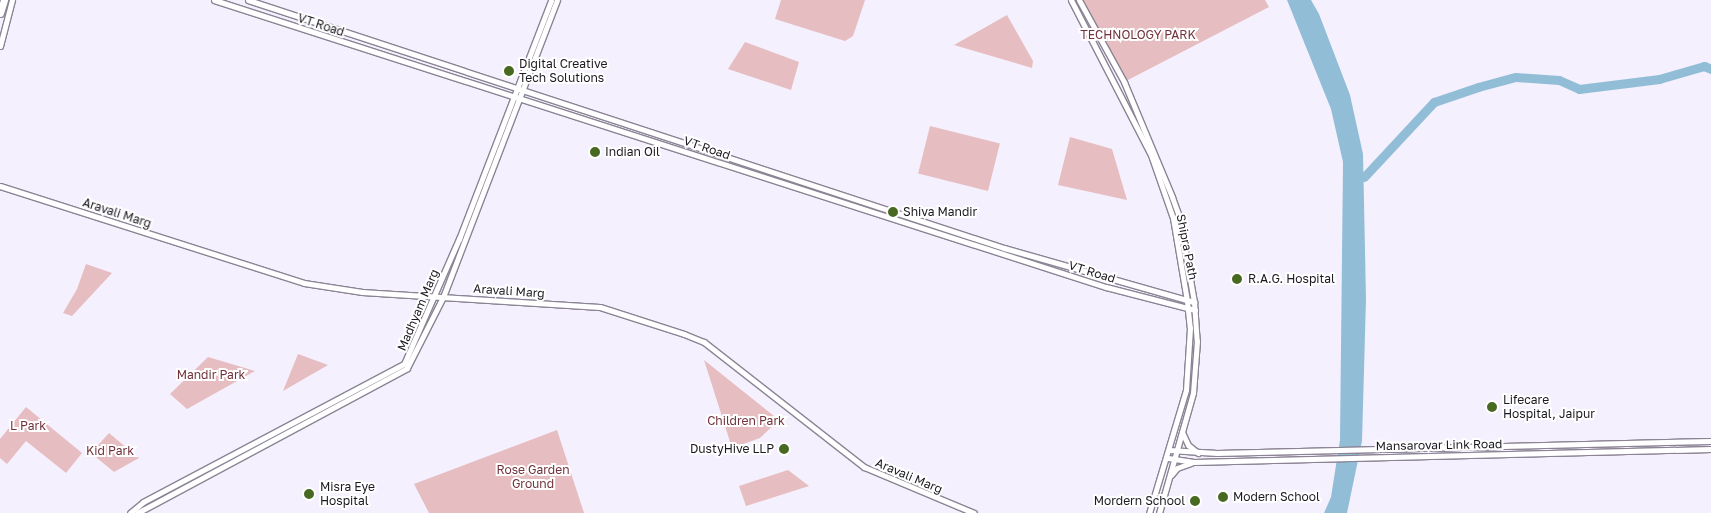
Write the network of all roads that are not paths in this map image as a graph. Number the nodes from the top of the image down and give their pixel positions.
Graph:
1 (4, 0) edge
2 (12, 0) edge
3 (214, 0) edge
4 (248, 0) edge
5 (551, 0) edge
6 (557, 0) edge
7 (1072, 0) edge
8 (1079, 0) edge
9 (0, 13) edge
10 (0, 46) edge
11 (517, 90) junction
12 (512, 96) junction
13 (518, 98) junction
14 (608, 120) junction
15 (606, 126) junction
16 (0, 186) edge
17 (435, 296) junction
18 (443, 297) junction
19 (1187, 301) junction
20 (1194, 302) junction
21 (1187, 310) junction
22 (1195, 310) junction
23 (1182, 431) junction
24 (1711, 441) edge
25 (1711, 449) edge
26 (1169, 450) junction
27 (1177, 451) junction
28 (1198, 453) junction
29 (1168, 458) junction
30 (1175, 459) junction
31 (1194, 462) junction
32 (1169, 478) junction
33 (130, 513) edge
34 (137, 513) edge
35 (974, 513) edge
36 (1149, 513) edge
37 (1159, 513) edge

1 - 9 highway
2 - 10 street
3 - 12 street, VT Road
4 - 11 street, VT Road
5 - 11 street, Madhyam Marg
6 - 11 street, Madhyam Marg
7 - 19 street, Shipra Path
8 - 20 street, Shipra Path
11 - 12 street, Madhyam Marg
11 - 13 street, Madhyam Marg
11 - 14 street, VT Road
12 - 13 street, VT Road
12 - 17 street, Madhyam Marg
13 - 15 street, VT Road
13 - 18 street, Madhyam Marg
14 - 15 street
14 - 19 street, VT Road
15 - 21 street, VT Road
16 - 17 street, Aravali Marg
17 - 18 street, Aravali Marg
17 - 33 street, Madhyam Marg
18 - 34 street, Madhyam Marg
18 - 35 street, Aravali Marg
19 - 20 street, VT Road
19 - 21 street, Shipra Path
20 - 22 street, Shipra Path
21 - 22 street, VT Road
21 - 26 street, Shipra Path
22 - 23 street, Shipra Path
23 - 27 street, Shipra Path
23 - 28 street
24 - 28 street, Mansarovar Link Road
25 - 31 street, Mansarovar Link Road
26 - 27 street, Mansarovar Link Road
26 - 29 street, Shipra Path
27 - 28 street, Mansarovar Link Road
27 - 30 street, Shipra Path
29 - 30 street, Mansarovar Link Road
29 - 36 street, Shipra Path
30 - 31 street, Mansarovar Link Road
30 - 32 street, Shipra Path
31 - 32 street
32 - 37 street, Shipra Path

